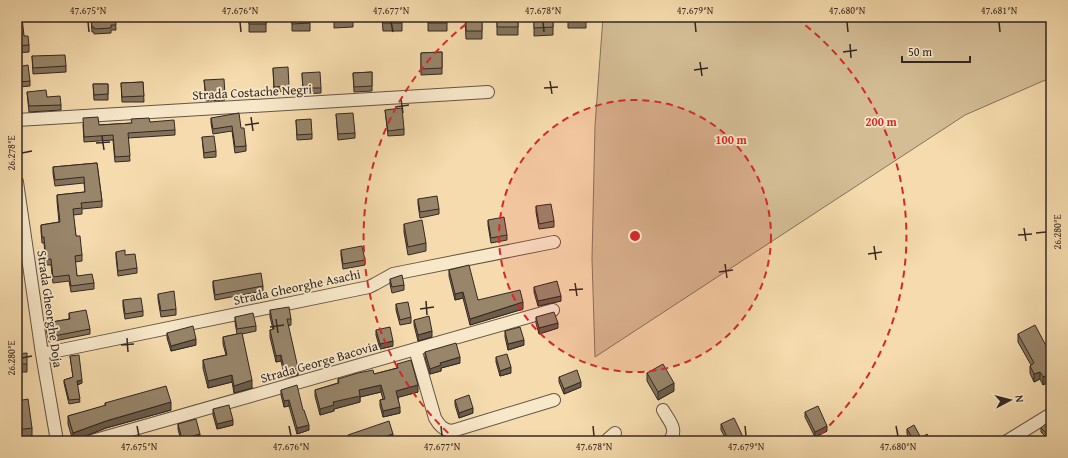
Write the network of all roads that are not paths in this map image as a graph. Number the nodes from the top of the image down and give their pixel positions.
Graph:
1 (488, 92) dead end
2 (17, 120) edge
3 (17, 182) edge
4 (554, 242) dead end
5 (553, 310) dead end
6 (415, 349) junction
7 (42, 354) junction
8 (554, 400) dead end
9 (663, 410) dead end
10 (1050, 416) edge
11 (57, 441) edge
12 (92, 441) edge
13 (669, 441) edge
14 (1007, 441) edge

1 - 2 street, Strada Costache Negri
3 - 7 street, Strada Gheorghe Doja
4 - 7 street, Strada Gheorghe Asachi
5 - 6 street, Strada George Bacovia
6 - 8 street
6 - 12 street, Strada George Bacovia
7 - 11 street, Strada Gheorghe Doja
9 - 13 street
10 - 14 street

